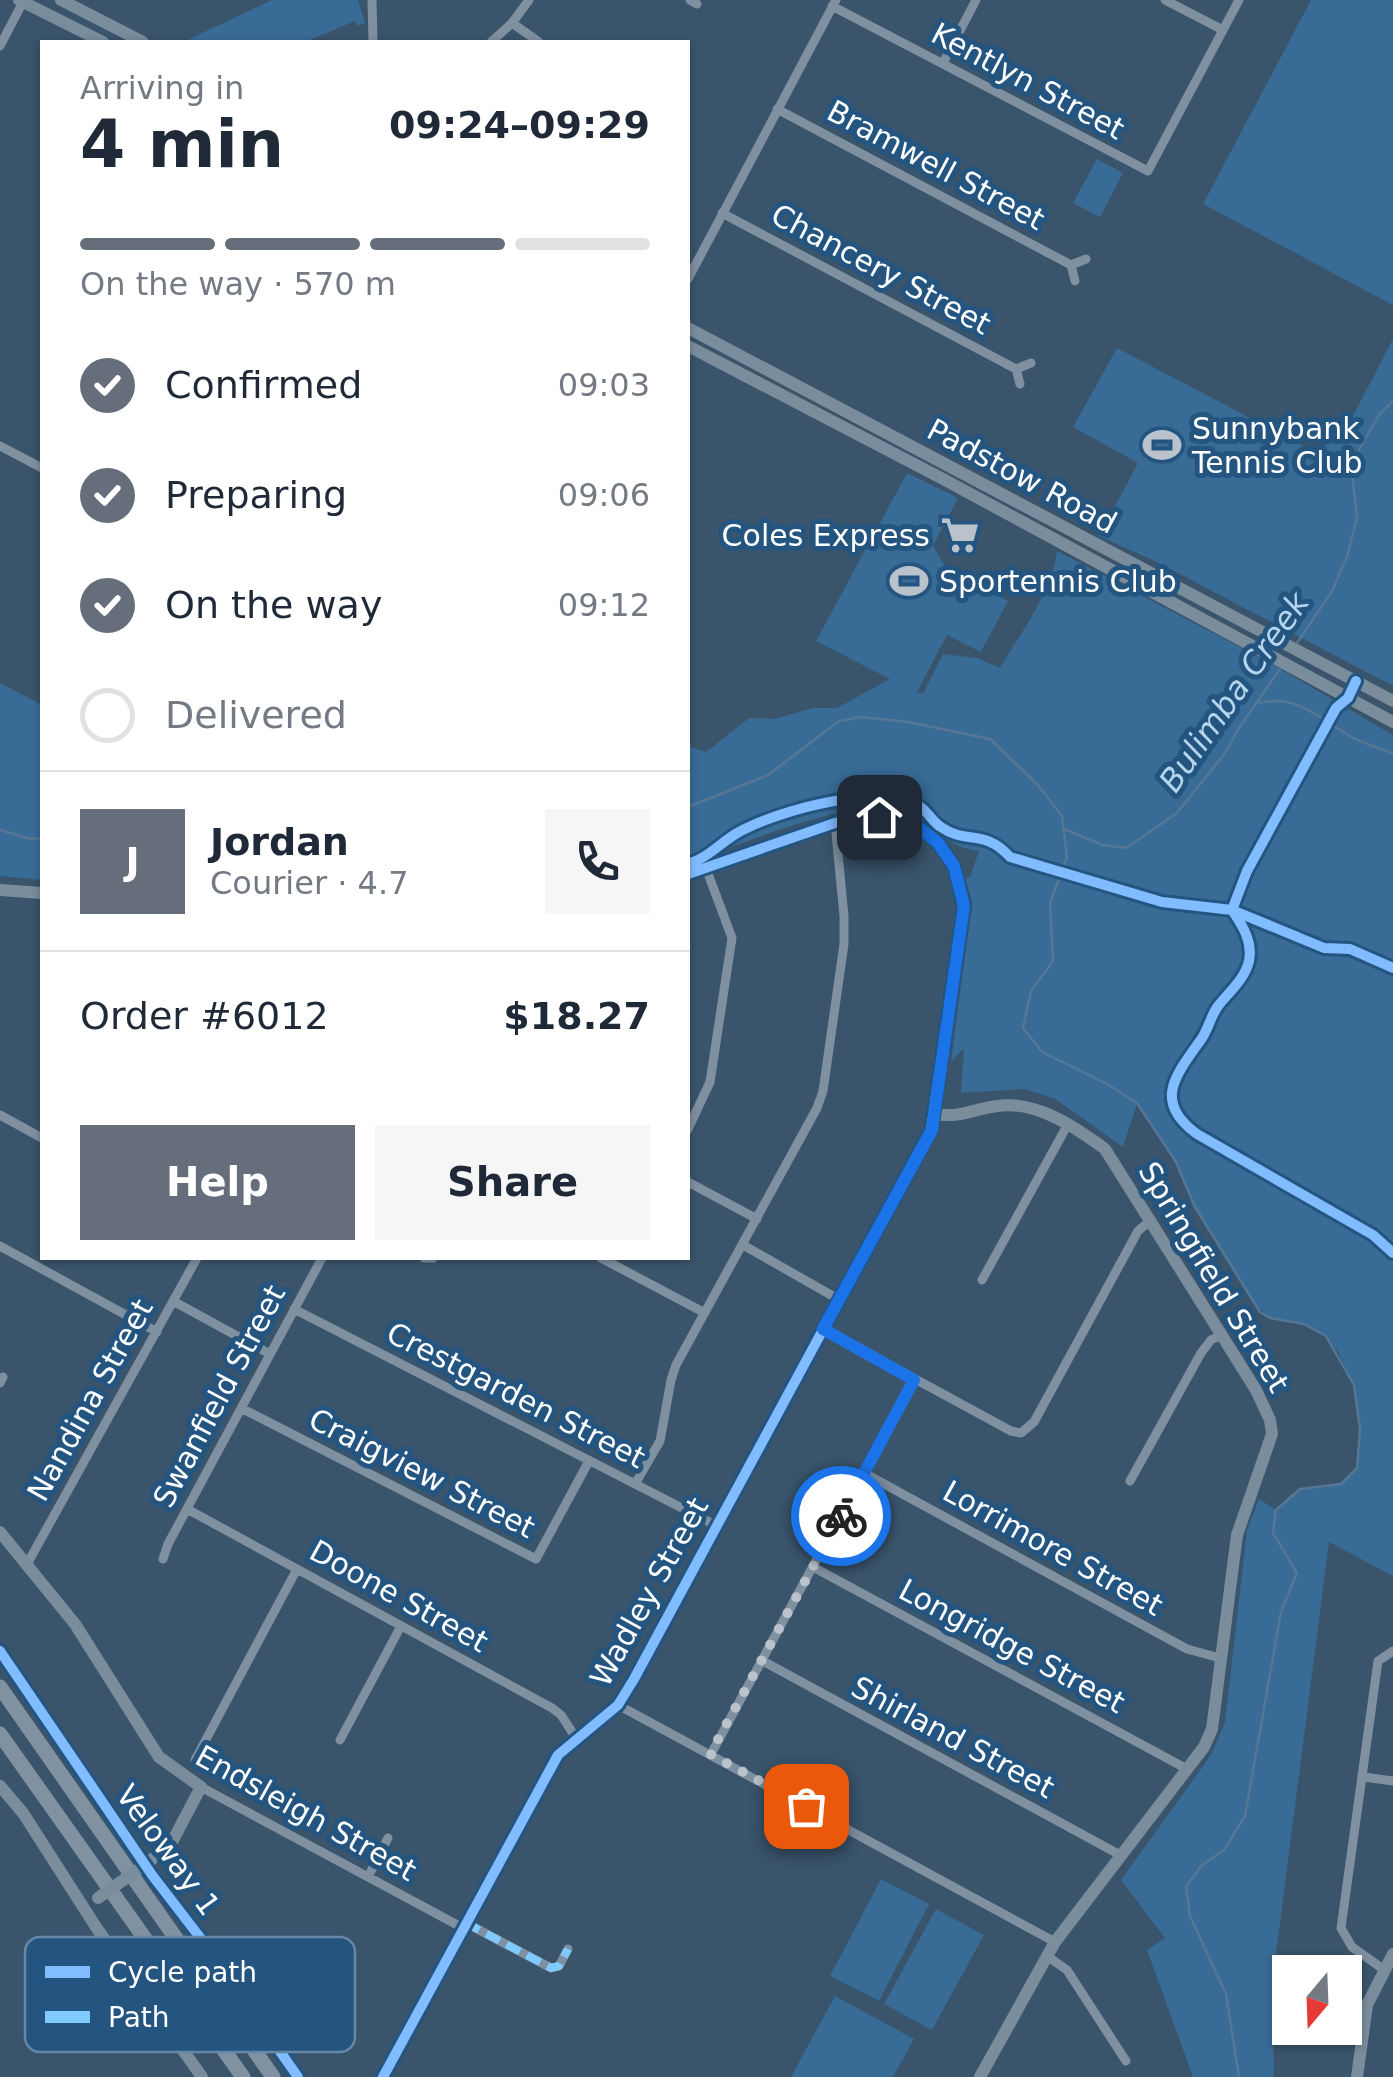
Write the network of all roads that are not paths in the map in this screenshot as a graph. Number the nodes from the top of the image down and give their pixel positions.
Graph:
1 (61, 0) edge
2 (372, 0) edge
3 (530, 0) edge
4 (976, 0) edge
5 (1165, 0) edge
6 (1240, 0) edge
7 (21, 1) edge
8 (834, 3) edge
9 (512, 23) junction
10 (1223, 30) junction
11 (98, 40) edge
12 (138, 40) edge
13 (377, 40) edge
14 (493, 40) edge
15 (536, 40) edge
16 (0, 46) edge
17 (943, 64) junction
18 (777, 109) junction
19 (722, 213) junction
20 (1086, 259) dead end
21 (1071, 264) junction
22 (690, 275) edge
23 (1075, 281) dead end
24 (690, 329) edge
25 (690, 347) edge
26 (1031, 362) dead end
27 (1016, 369) junction
28 (1020, 384) dead end
29 (0, 446) edge
30 (40, 467) edge
31 (1393, 701) edge
32 (1393, 722) edge
33 (835, 823) junction
34 (706, 868) junction
35 (690, 873) edge
36 (0, 890) edge
37 (40, 893) edge
38 (936, 1114) junction
39 (0, 1115) edge
40 (1068, 1124) junction
41 (690, 1125) edge
42 (40, 1137) edge
43 (690, 1183) edge
44 (756, 1219) junction
45 (1151, 1220) junction
46 (743, 1245) junction
47 (0, 1246) edge
48 (196, 1260) edge
49 (321, 1260) edge
50 (606, 1260) edge
51 (982, 1280) dead end
52 (838, 1299) junction
53 (173, 1301) junction
54 (294, 1309) junction
55 (705, 1313) junction
56 (823, 1329) junction
57 (157, 1332) junction
58 (1221, 1334) junction
59 (270, 1354) junction
60 (914, 1380) junction
61 (241, 1408) junction
62 (589, 1462) junction
63 (864, 1473) junction
64 (1130, 1481) dead end
65 (635, 1484) junction
66 (187, 1509) junction
67 (715, 1525) junction
68 (0, 1532) edge
69 (163, 1560) dead end
70 (26, 1566) junction
71 (813, 1566) junction
72 (297, 1568) junction
73 (401, 1626) junction
74 (1393, 1651) edge
75 (1220, 1658) junction
76 (761, 1660) junction
77 (0, 1687) edge
78 (618, 1704) junction
79 (0, 1734) edge
80 (576, 1738) junction
81 (340, 1740) dead end
82 (710, 1754) junction
83 (195, 1760) dead end
84 (1187, 1770) junction
85 (1364, 1776) junction
86 (1393, 1781) edge
87 (0, 1786) edge
88 (201, 1787) junction
89 (388, 1838) dead end
90 (1122, 1856) junction
91 (368, 1877) junction
92 (84, 1908) junction
93 (464, 1926) junction
94 (104, 1937) edge
95 (144, 1937) edge
96 (175, 1937) edge
97 (1056, 1942) junction
98 (568, 1950) dead end
99 (1393, 1954) edge
100 (1047, 1956) junction
101 (1383, 1968) junction
102 (185, 2052) edge
103 (225, 2052) edge
104 (256, 2052) edge
105 (1126, 2061) dead end
106 (202, 2077) edge
107 (243, 2077) edge
108 (273, 2077) edge
109 (384, 2077) edge
110 (980, 2077) edge
111 (1357, 2077) edge

1 - 12 street
2 - 13 street
3 - 9 street
4 - 17 street
5 - 10 street
6 - 10 street
7 - 11 street
7 - 16 street
8 - 17 street, Kentlyn Street
8 - 18 street
9 - 14 street
9 - 15 street
10 - 17 street, Kentlyn Street
18 - 19 street
18 - 21 street, Bramwell Street
19 - 22 street
19 - 27 street, Chancery Street
20 - 21 street
21 - 23 street
24 - 31 street, Padstow Road
25 - 32 street, Padstow Road
26 - 27 street
27 - 28 street
29 - 30 street
33 - 34 street
33 - 38 street
33 - 44 street
34 - 35 street
34 - 41 street
36 - 37 street
38 - 40 street, Springfield Street
38 - 52 street, Wadley Street
39 - 42 street
40 - 45 street, Springfield Street
40 - 51 street
43 - 44 street
44 - 46 street
45 - 58 street, Springfield Street
45 - 60 street
46 - 52 street
46 - 55 street
47 - 57 street
48 - 53 street, Nandina Street
49 - 54 street, Swanfield Street
50 - 55 street
52 - 56 street, Wadley Street
53 - 57 street, Nandina Street
53 - 59 street
54 - 59 street, Swanfield Street
54 - 62 street, Crestgarden Street
55 - 65 street
56 - 60 street
56 - 67 street, Wadley Street
57 - 70 street, Nandina Street
58 - 64 street
58 - 75 street, Springfield Street
59 - 61 street, Swanfield Street
60 - 63 street
61 - 62 street, Craigview Street
61 - 66 street, Swanfield Street
62 - 65 street, Crestgarden Street
63 - 71 street
63 - 75 street, Lorrimore Street
65 - 67 street, Crestgarden Street
66 - 69 street, Swanfield Street
66 - 72 street, Doone Street
67 - 78 street, Wadley Street
68 - 70 street, Endsleigh Street
70 - 88 street, Endsleigh Street
71 - 76 street
71 - 84 street, Longridge Street
72 - 73 street, Doone Street
72 - 83 street
73 - 80 street, Doone Street
73 - 81 street
74 - 85 street
75 - 84 street, Springfield Street
76 - 82 street
76 - 90 street, Shirland Street
77 - 96 highway
78 - 80 street, Wadley Street
78 - 82 street
79 - 95 highway
80 - 93 street, Wadley Street
82 - 97 street
84 - 90 street, Springfield Street
85 - 86 street
85 - 101 street
87 - 92 street
88 - 91 street, Endsleigh Street
88 - 92 street, bridge
89 - 91 street
90 - 97 street, Springfield Street
91 - 93 street, Endsleigh Street
92 - 94 street
93 - 98 street, Endsleigh Street
93 - 109 street, Wadley Street
97 - 100 street, Springfield Street
99 - 101 street
100 - 105 street
100 - 110 street, Springfield Street
101 - 111 street
102 - 106 street
103 - 107 highway
104 - 108 highway

